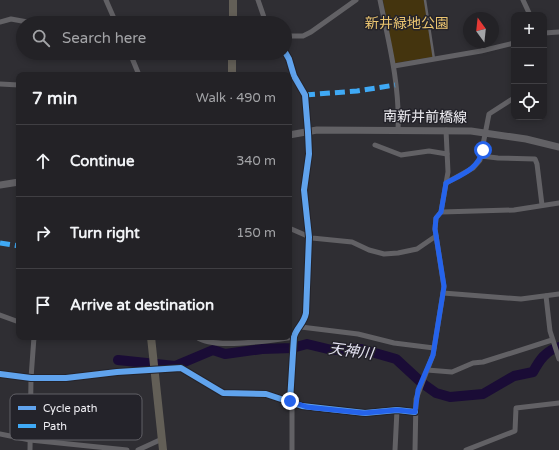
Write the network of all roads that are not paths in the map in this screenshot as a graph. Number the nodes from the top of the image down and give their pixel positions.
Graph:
1 (106, 0) edge
2 (233, 0) edge
3 (258, 0) edge
4 (356, 0) edge
5 (380, 0) edge
6 (426, 0) edge
7 (523, 0) edge
8 (529, 12) edge
9 (113, 16) edge
10 (233, 16) edge
11 (264, 16) edge
12 (16, 20) edge
13 (0, 22) edge
14 (559, 32) edge
15 (547, 33) edge
16 (292, 36) edge
17 (511, 44) edge
18 (434, 59) junction
19 (133, 60) edge
20 (232, 60) edge
21 (289, 60) edge
22 (394, 66) junction
23 (138, 72) edge
24 (232, 72) edge
25 (0, 84) edge
26 (16, 85) edge
27 (511, 100) edge
28 (398, 130) junction
29 (446, 130) junction
30 (308, 132) junction
31 (485, 132) junction
32 (292, 135) edge
33 (375, 145) dead end
34 (559, 147) edge
35 (447, 154) junction
36 (481, 156) junction
37 (16, 182) edge
38 (446, 183) junction
39 (0, 184) edge
40 (559, 204) edge
41 (542, 205) junction
42 (441, 212) junction
43 (292, 229) edge
44 (436, 236) junction
45 (309, 237) junction
46 (443, 293) junction
47 (559, 294) edge
48 (546, 296) junction
49 (0, 315) edge
50 (16, 321) edge
51 (301, 327) junction
52 (294, 337) joint
53 (34, 340) edge
54 (151, 340) edge
55 (202, 340) edge
56 (266, 340) edge
57 (552, 340) junction
58 (434, 348) junction
59 (558, 351) edge
60 (559, 359) edge
61 (153, 365) junction
62 (427, 370) junction
63 (0, 374) edge
64 (31, 378) junction
65 (31, 394) edge
66 (291, 401) junction
67 (559, 403) edge
68 (397, 410) junction
69 (415, 412) junction
70 (0, 434) edge
71 (10, 436) edge
72 (162, 439) junction
73 (30, 440) joint
74 (30, 450) edge
75 (126, 450) edge
76 (138, 450) edge
77 (163, 450) edge
78 (292, 450) edge
79 (395, 450) edge
80 (415, 450) edge
81 (466, 450) edge

1 - 9 street
2 - 10 main road
3 - 11 street
4 - 16 street
5 - 22 street
6 - 18 lane
7 - 8 street
12 - 13 street
14 - 15 street
17 - 18 street
18 - 22 street
19 - 23 street
20 - 24 main road
21 - 30 street
22 - 28 street
25 - 26 street
27 - 31 street
28 - 29 main road, 南新井前橋線
28 - 30 main road, 南新井前橋線
29 - 31 main road, 南新井前橋線
29 - 35 street
30 - 32 main road, 南新井前橋線
30 - 45 street
31 - 34 main road, 南新井前橋線
31 - 36 street
33 - 35 street
35 - 38 street
36 - 38 street
36 - 41 street
37 - 39 main road
38 - 42 street
40 - 41 street
41 - 42 street
42 - 44 street
43 - 45 street
44 - 45 street
44 - 46 street
45 - 51 street
46 - 48 street
46 - 58 street
47 - 48 street
48 - 57 street
49 - 50 street
51 - 52 street
51 - 58 street
52 - 66 street
53 - 64 street
54 - 61 main road
55 - 56 street
57 - 59 street
57 - 62 street
58 - 62 street
59 - 60 street
61 - 64 street
61 - 66 street
61 - 72 main road
62 - 69 street
63 - 64 street
64 - 65 street
66 - 68 street
66 - 78 street
67 - 81 street
68 - 69 street
68 - 79 street
69 - 80 street
70 - 71 street
72 - 76 street
72 - 77 main road
73 - 74 street
73 - 75 street

